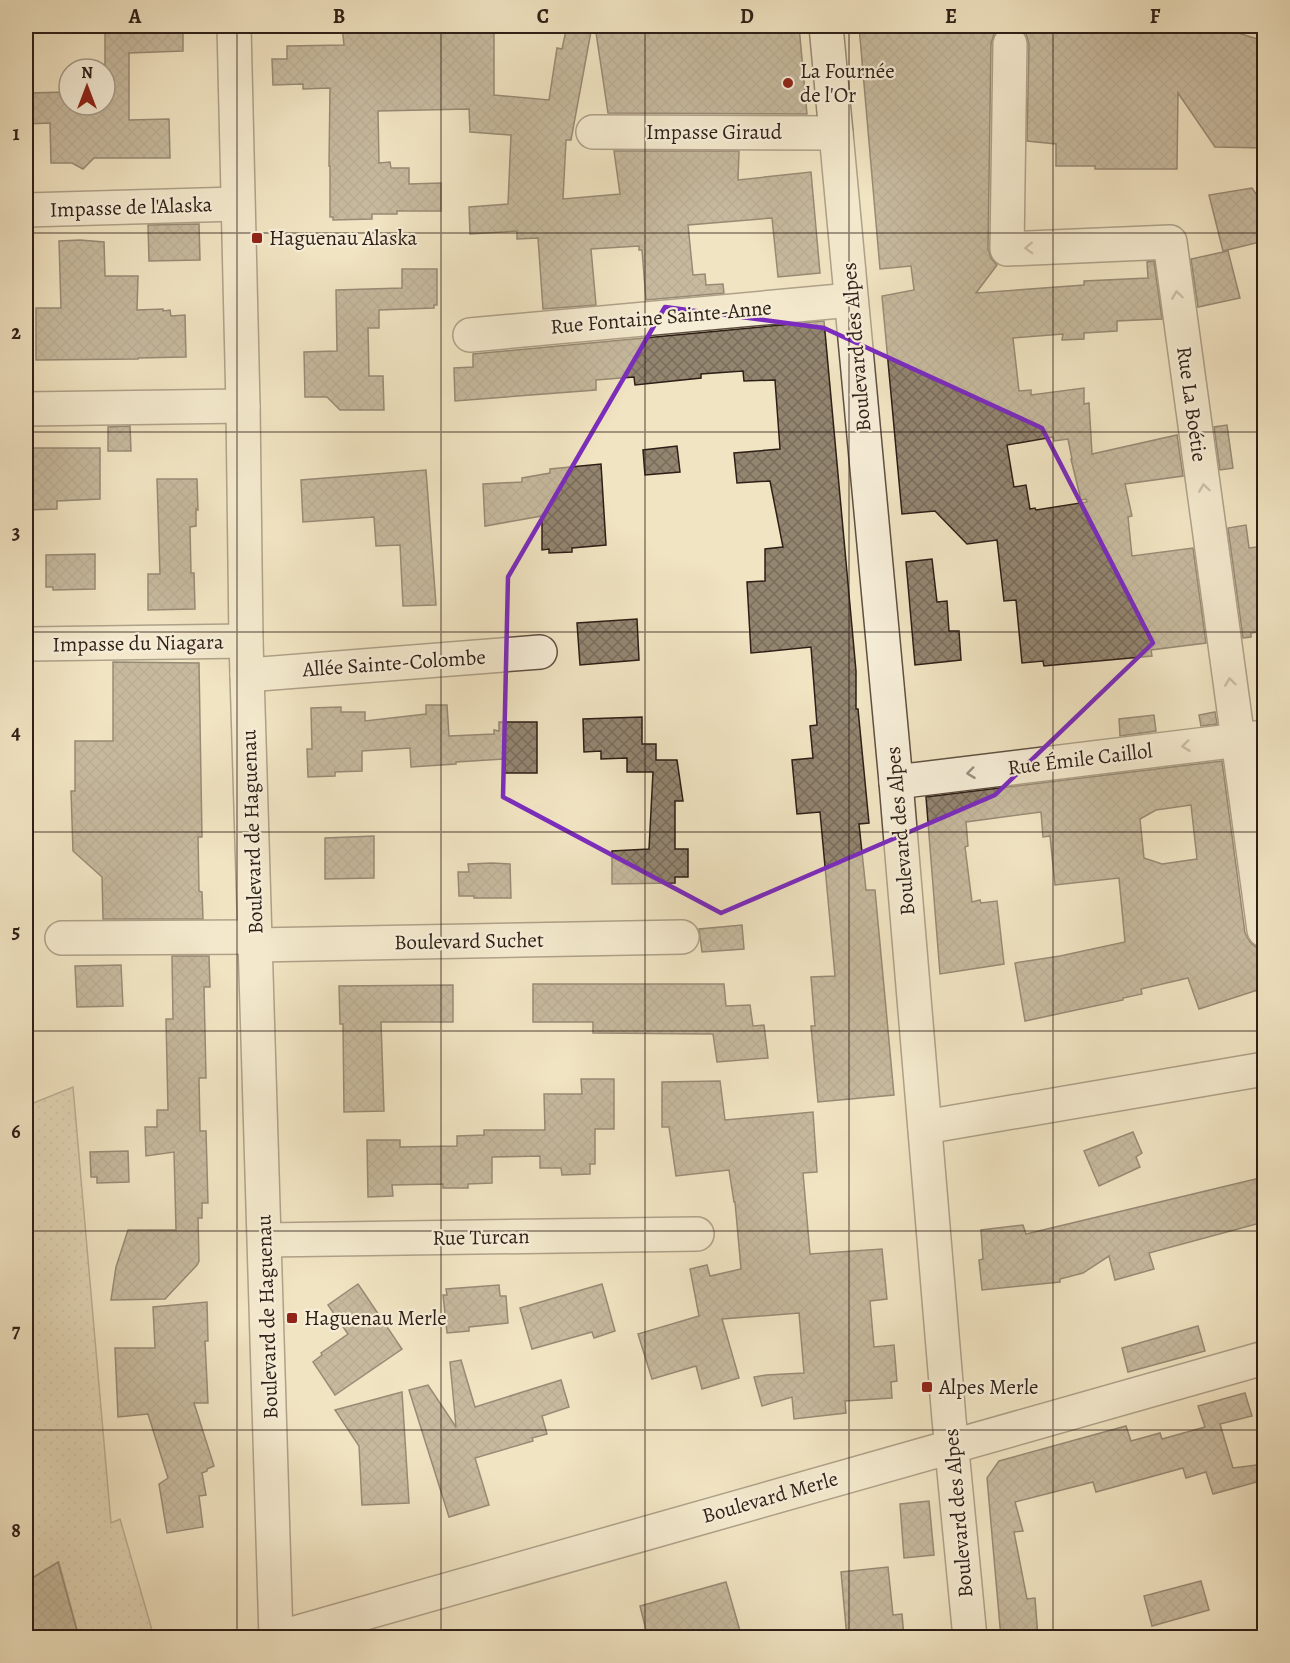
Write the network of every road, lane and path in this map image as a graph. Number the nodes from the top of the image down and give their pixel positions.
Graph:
1 (234, 26) edge
2 (826, 26) edge
3 (1010, 44) dead end
4 (593, 132) dead end
5 (836, 133) junction
6 (237, 204) junction
7 (26, 210) edge
8 (851, 300) junction
9 (470, 335) dead end
10 (243, 406) junction
11 (26, 409) edge
12 (246, 641) junction
13 (30, 644) dead end
14 (540, 652) dead end
15 (247, 675) junction
16 (1251, 738) edge
17 (896, 782) junction
18 (1264, 930) edge
19 (682, 937) dead end
20 (62, 938) dead end
21 (256, 941) junction
22 (1264, 1069) edge
23 (925, 1127) junction
24 (697, 1234) dead end
25 (265, 1240) junction
26 (1264, 1358) edge
27 (951, 1446) junction
28 (277, 1638) edge
29 (970, 1638) edge

1 - 6 street, Boulevard de Haguenau
2 - 5 street, Boulevard des Alpes
16 -> 3 street, Rue La Boétie
4 - 5 street, Impasse Giraud
5 - 8 street, Boulevard des Alpes
6 - 7 street, Impasse de l'Alaska
6 - 10 street, Boulevard de Haguenau
8 - 9 street, Rue Fontaine Sainte-Anne
8 - 17 street, Boulevard des Alpes
10 - 11 street
10 - 12 street, Boulevard de Haguenau
12 - 13 street, Impasse du Niagara
12 - 15 street, Boulevard de Haguenau
14 - 15 street, Allée Sainte-Colombe
15 - 21 street, Boulevard de Haguenau
16 -> 17 street, Rue Émile Caillol
16 - 18 street, Rue La Boétie
17 - 23 street, Boulevard des Alpes
19 - 21 street, Boulevard Suchet
20 - 21 street, Boulevard Suchet
21 - 25 street, Boulevard de Haguenau
22 - 23 street
23 - 27 street, Boulevard des Alpes
24 - 25 street, Rue Turcan
25 - 28 street, Boulevard de Haguenau
26 - 27 street, Boulevard Merle
27 - 28 street, Boulevard Merle
27 - 29 street, Boulevard des Alpes

